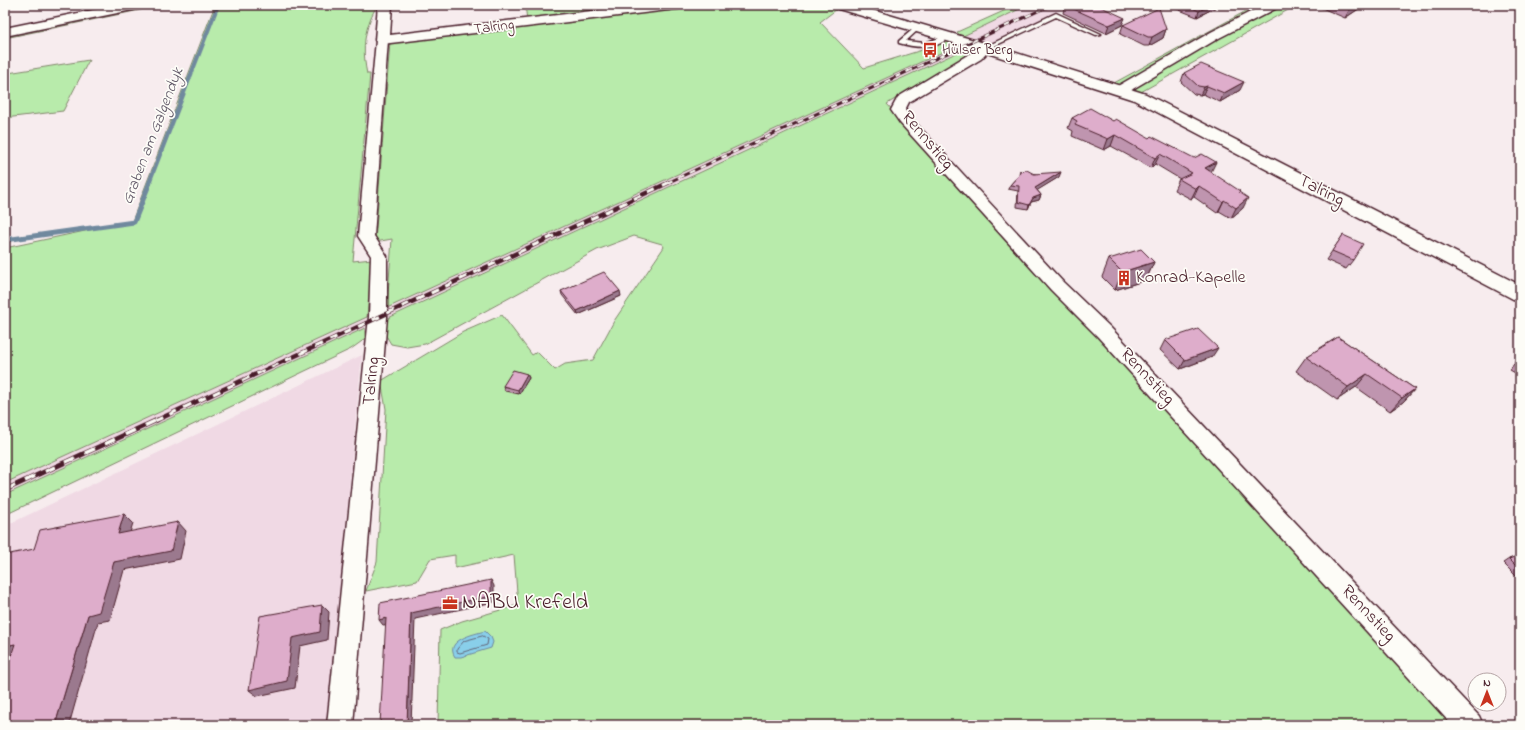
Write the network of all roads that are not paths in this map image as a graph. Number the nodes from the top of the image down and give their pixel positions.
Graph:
1 (137, 5) edge
2 (385, 5) edge
3 (677, 5) edge
4 (840, 5) edge
5 (1273, 5) edge
6 (917, 28) junction
7 (5, 32) edge
8 (1098, 34) dead end
9 (947, 37) junction
10 (382, 40) junction
11 (986, 48) junction
12 (1121, 90) junction
13 (1520, 294) edge
14 (340, 725) edge
15 (1470, 725) edge

1 - 7 street
2 - 10 street, Talring
3 - 10 street, Talring
4 - 6 street, Talring
5 - 12 street
6 - 9 street, Talring
6 - 9 lane
8 - 11 lane
9 - 11 street, Talring
10 - 14 street, Talring
11 - 12 street, Talring
11 - 15 street, Rennstieg
12 - 13 street, Talring

